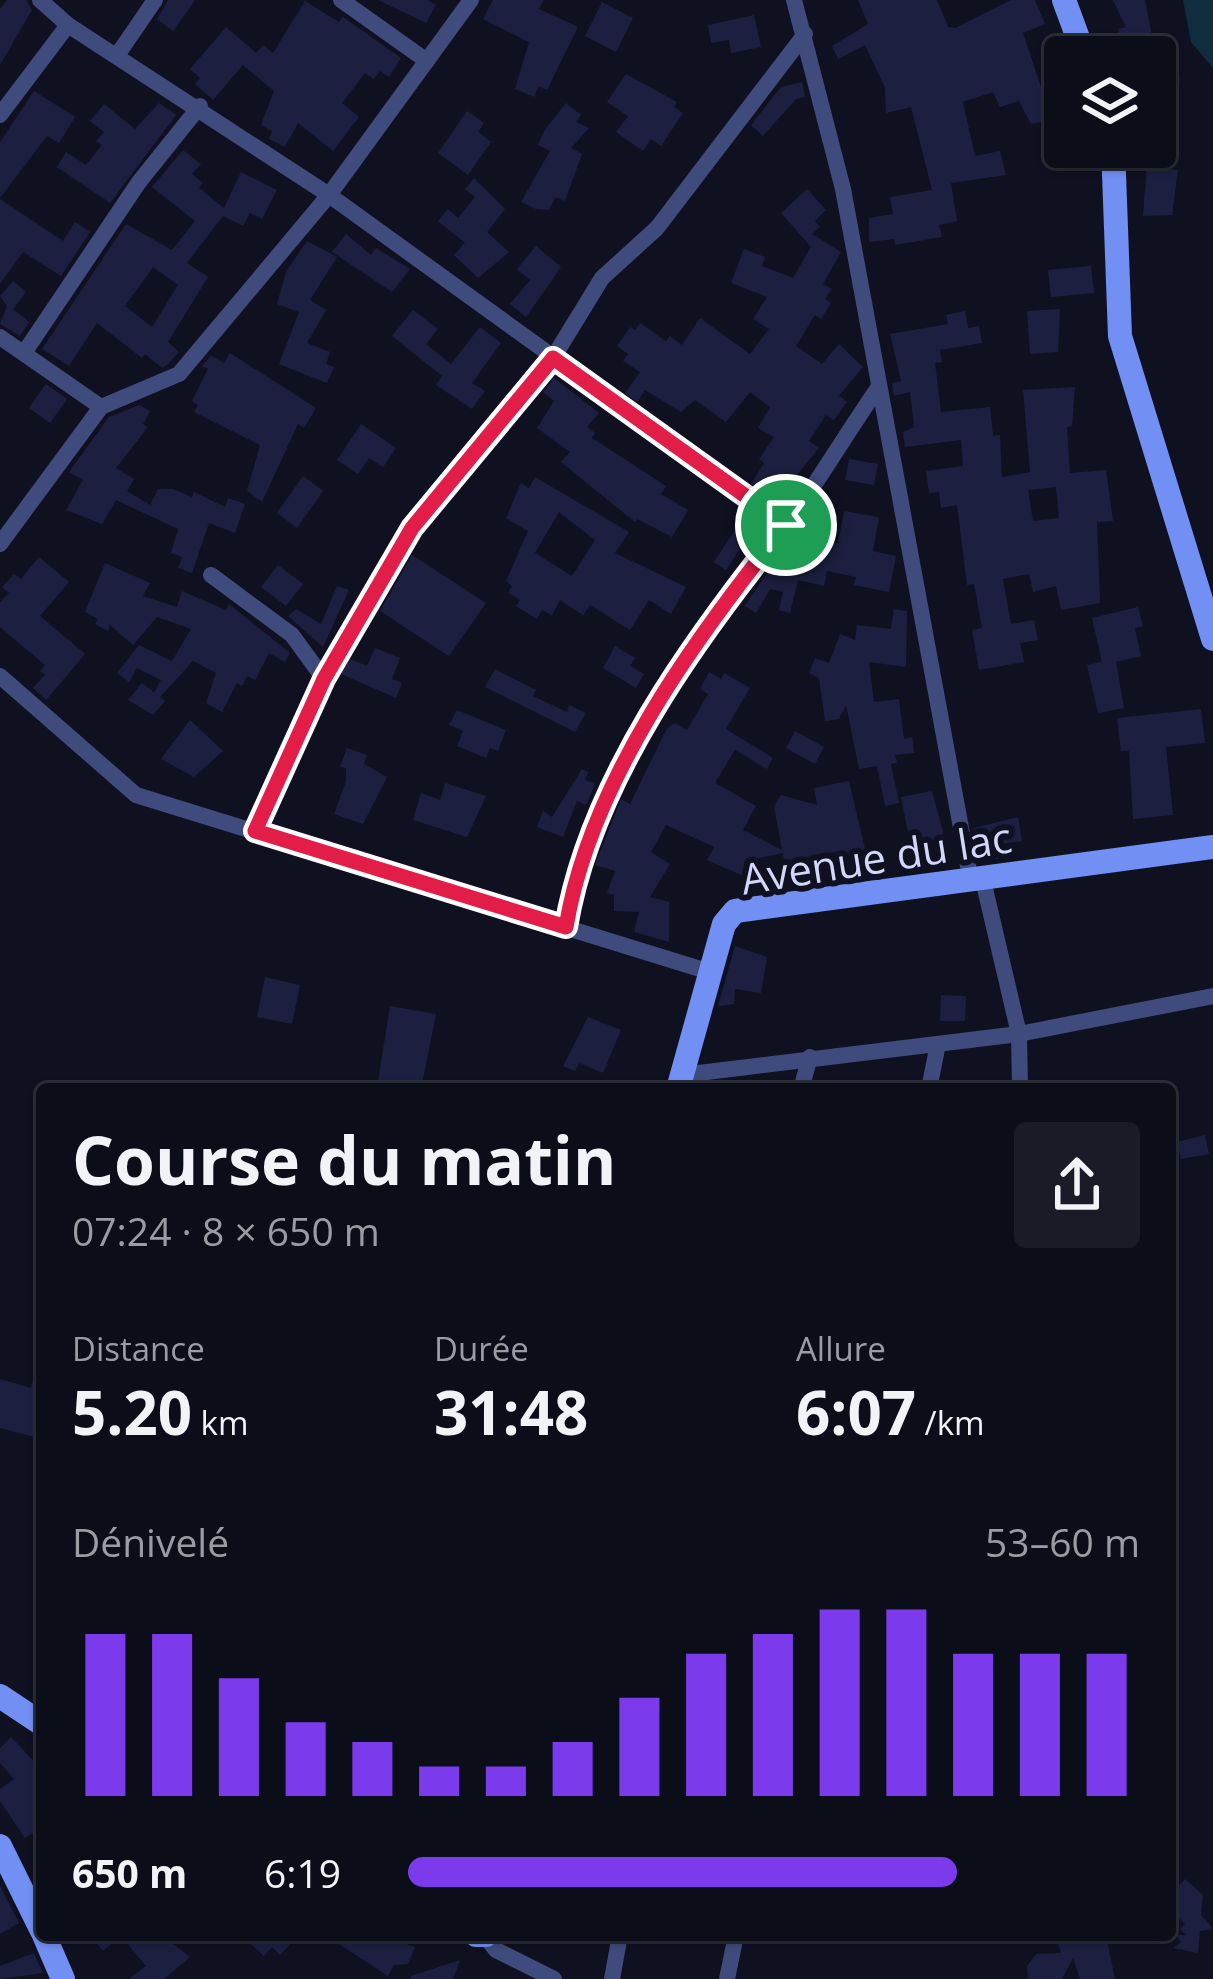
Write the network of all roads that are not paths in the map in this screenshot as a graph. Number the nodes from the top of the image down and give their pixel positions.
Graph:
1 (40, 0) edge
2 (155, 0) edge
3 (341, 0) edge
4 (471, 0) edge
5 (794, 0) edge
6 (1064, 0) edge
7 (68, 25) junction
8 (805, 34) junction
9 (1077, 36) edge
10 (118, 54) junction
11 (427, 62) junction
12 (200, 106) junction
13 (0, 115) edge
14 (1114, 168) edge
15 (329, 195) junction
16 (0, 337) edge
17 (24, 353) junction
18 (553, 358) junction
19 (878, 388) junction
20 (101, 407) junction
21 (786, 525) junction
22 (0, 544) edge
23 (211, 575) dead end
24 (1213, 639) edge
25 (0, 676) edge
26 (324, 679) junction
27 (255, 831) junction
28 (1213, 847) edge
29 (977, 881) junction
30 (566, 927) junction
31 (710, 972) junction
32 (1213, 996) edge
33 (1019, 1034) junction
34 (938, 1044) junction
35 (810, 1057) junction
36 (680, 1082) edge
37 (803, 1083) edge
38 (930, 1083) edge
39 (1020, 1083) edge
40 (0, 1696) edge
41 (36, 1720) edge
42 (0, 1846) edge
43 (36, 1919) edge
44 (46, 1941) edge
45 (490, 1941) edge
46 (619, 1941) edge
47 (735, 1941) edge
48 (63, 1979) edge
49 (554, 1979) edge
50 (612, 1979) edge
51 (727, 1979) edge

1 - 7 street
2 - 10 street
3 - 11 street
4 - 11 street
5 - 8 street
6 - 9 main road
7 - 10 street
7 - 13 street
8 - 18 street
8 - 19 street
10 - 12 street
11 - 15 street
12 - 15 street
12 - 17 street
14 - 24 main road
15 - 18 street
15 - 20 street
16 - 17 street
17 - 20 street
18 - 21 street
18 - 26 street
19 - 21 street
19 - 29 street
20 - 22 street
21 - 30 street
23 - 26 street
25 - 27 street
26 - 27 street
27 - 30 street
28 - 29 main road, Avenue du lac
29 - 31 main road, Avenue du lac
29 - 33 street
30 - 31 street
31 - 36 main road, Avenue du lac
32 - 33 street
33 - 34 street
33 - 39 street
34 - 35 street
34 - 38 street
35 - 36 street
35 - 37 street
40 - 41 main road
42 - 43 main road
44 - 48 main road
45 - 49 street
46 - 50 street
47 - 51 street

